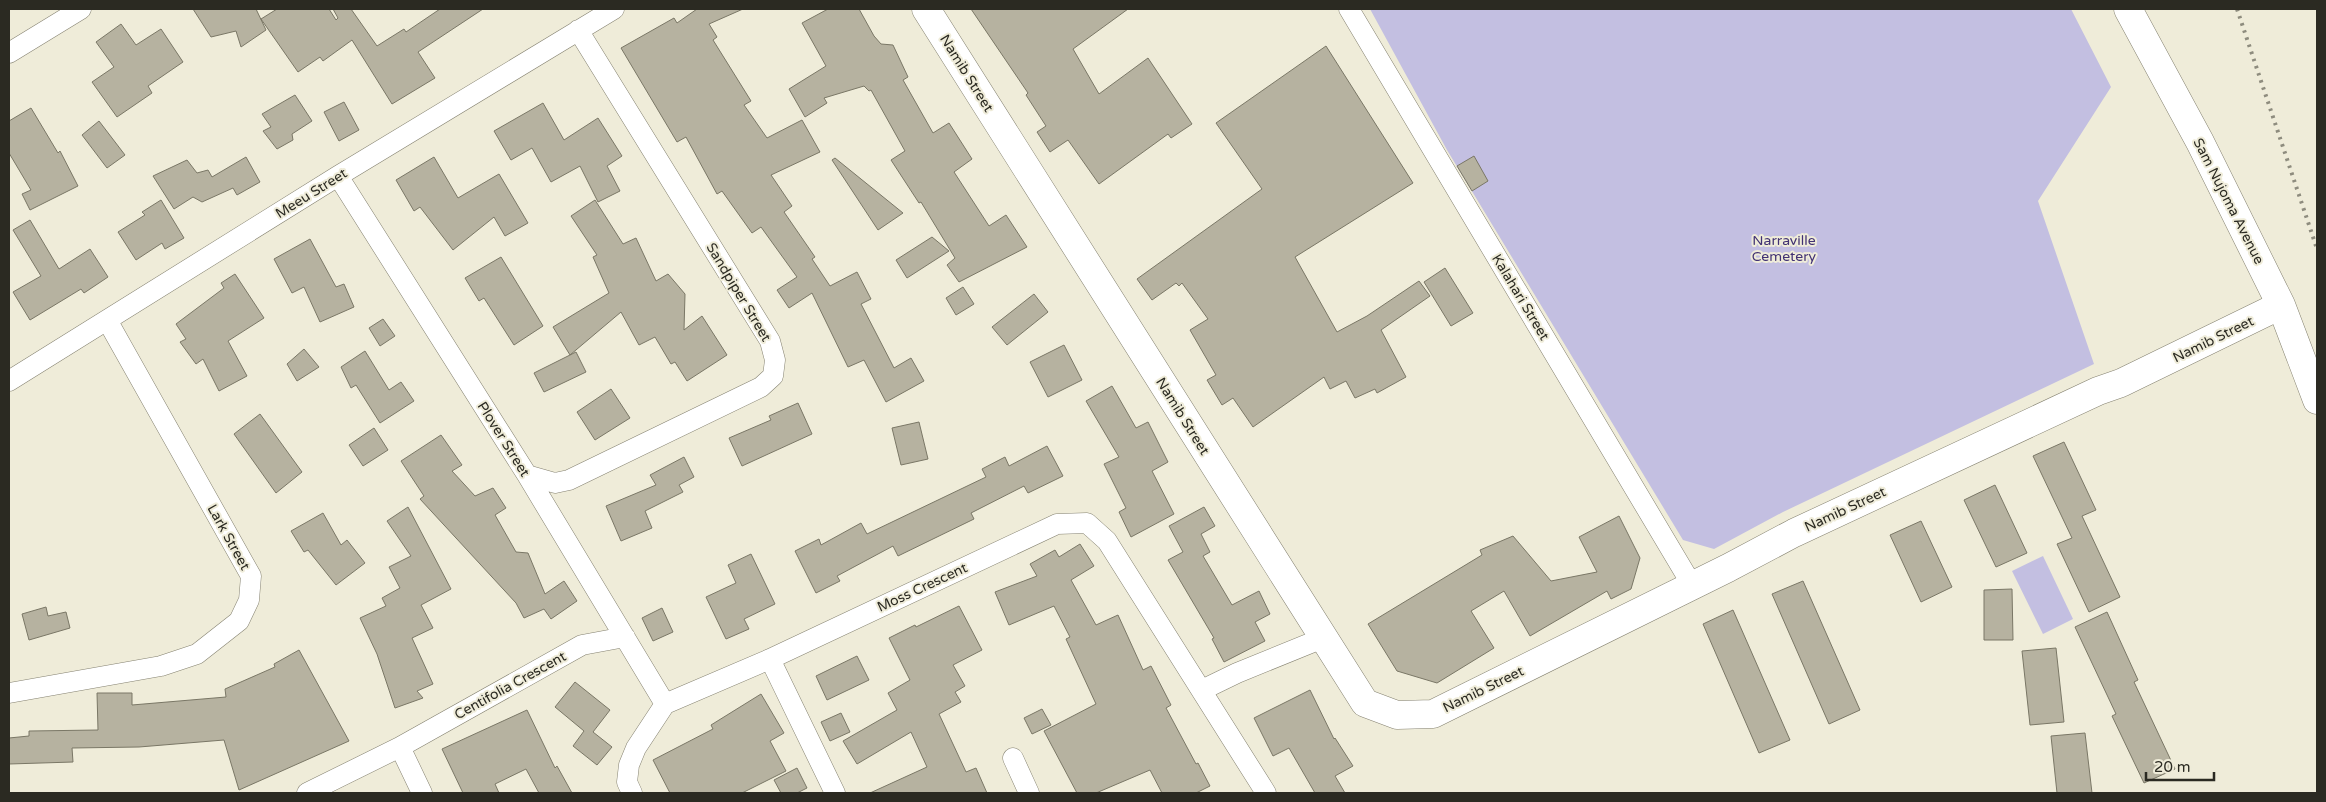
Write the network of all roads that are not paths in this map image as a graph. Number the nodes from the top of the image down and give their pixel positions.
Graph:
1 (81, 9) edge
2 (614, 9) edge
3 (926, 9) edge
4 (1350, 9) edge
5 (2128, 9) edge
6 (578, 30) junction
7 (9, 52) edge
8 (338, 176) junction
9 (2281, 305) junction
10 (107, 320) junction
11 (9, 380) edge
12 (2317, 400) edge
13 (527, 475) junction
14 (1692, 585) junction
15 (625, 637) junction
16 (1323, 638) junction
17 (770, 659) junction
18 (1202, 690) junction
19 (9, 693) edge
20 (665, 704) junction
21 (400, 747) junction
22 (1012, 758) dead end
23 (306, 793) edge
24 (422, 793) edge
25 (632, 793) edge
26 (835, 793) edge
27 (1029, 793) edge
28 (1266, 793) edge

1 - 7 street
2 - 6 street, Meeu Street
3 - 16 street, Namib Street
4 - 14 street, Kalahari Street
5 - 9 street, Sam Nujoma Avenue
6 - 8 street, Meeu Street
6 - 13 street, Sandpiper Street
8 - 10 street, Meeu Street
8 - 13 street, Plover Street
9 - 12 street, Sam Nujoma Avenue
9 - 14 street, Namib Street
10 - 11 street, Meeu Street
10 - 19 street, Lark Street
13 - 15 street, Plover Street
14 - 16 street, Namib Street
15 - 20 street, Plover Street
15 - 21 street, Centifolia Crescent
16 - 18 street
17 - 18 street, Moss Crescent
17 - 20 street, Moss Crescent
17 - 26 street
18 - 28 street, Moss Crescent
20 - 25 street
21 - 23 street, Centifolia Crescent
21 - 24 street
22 - 27 street

